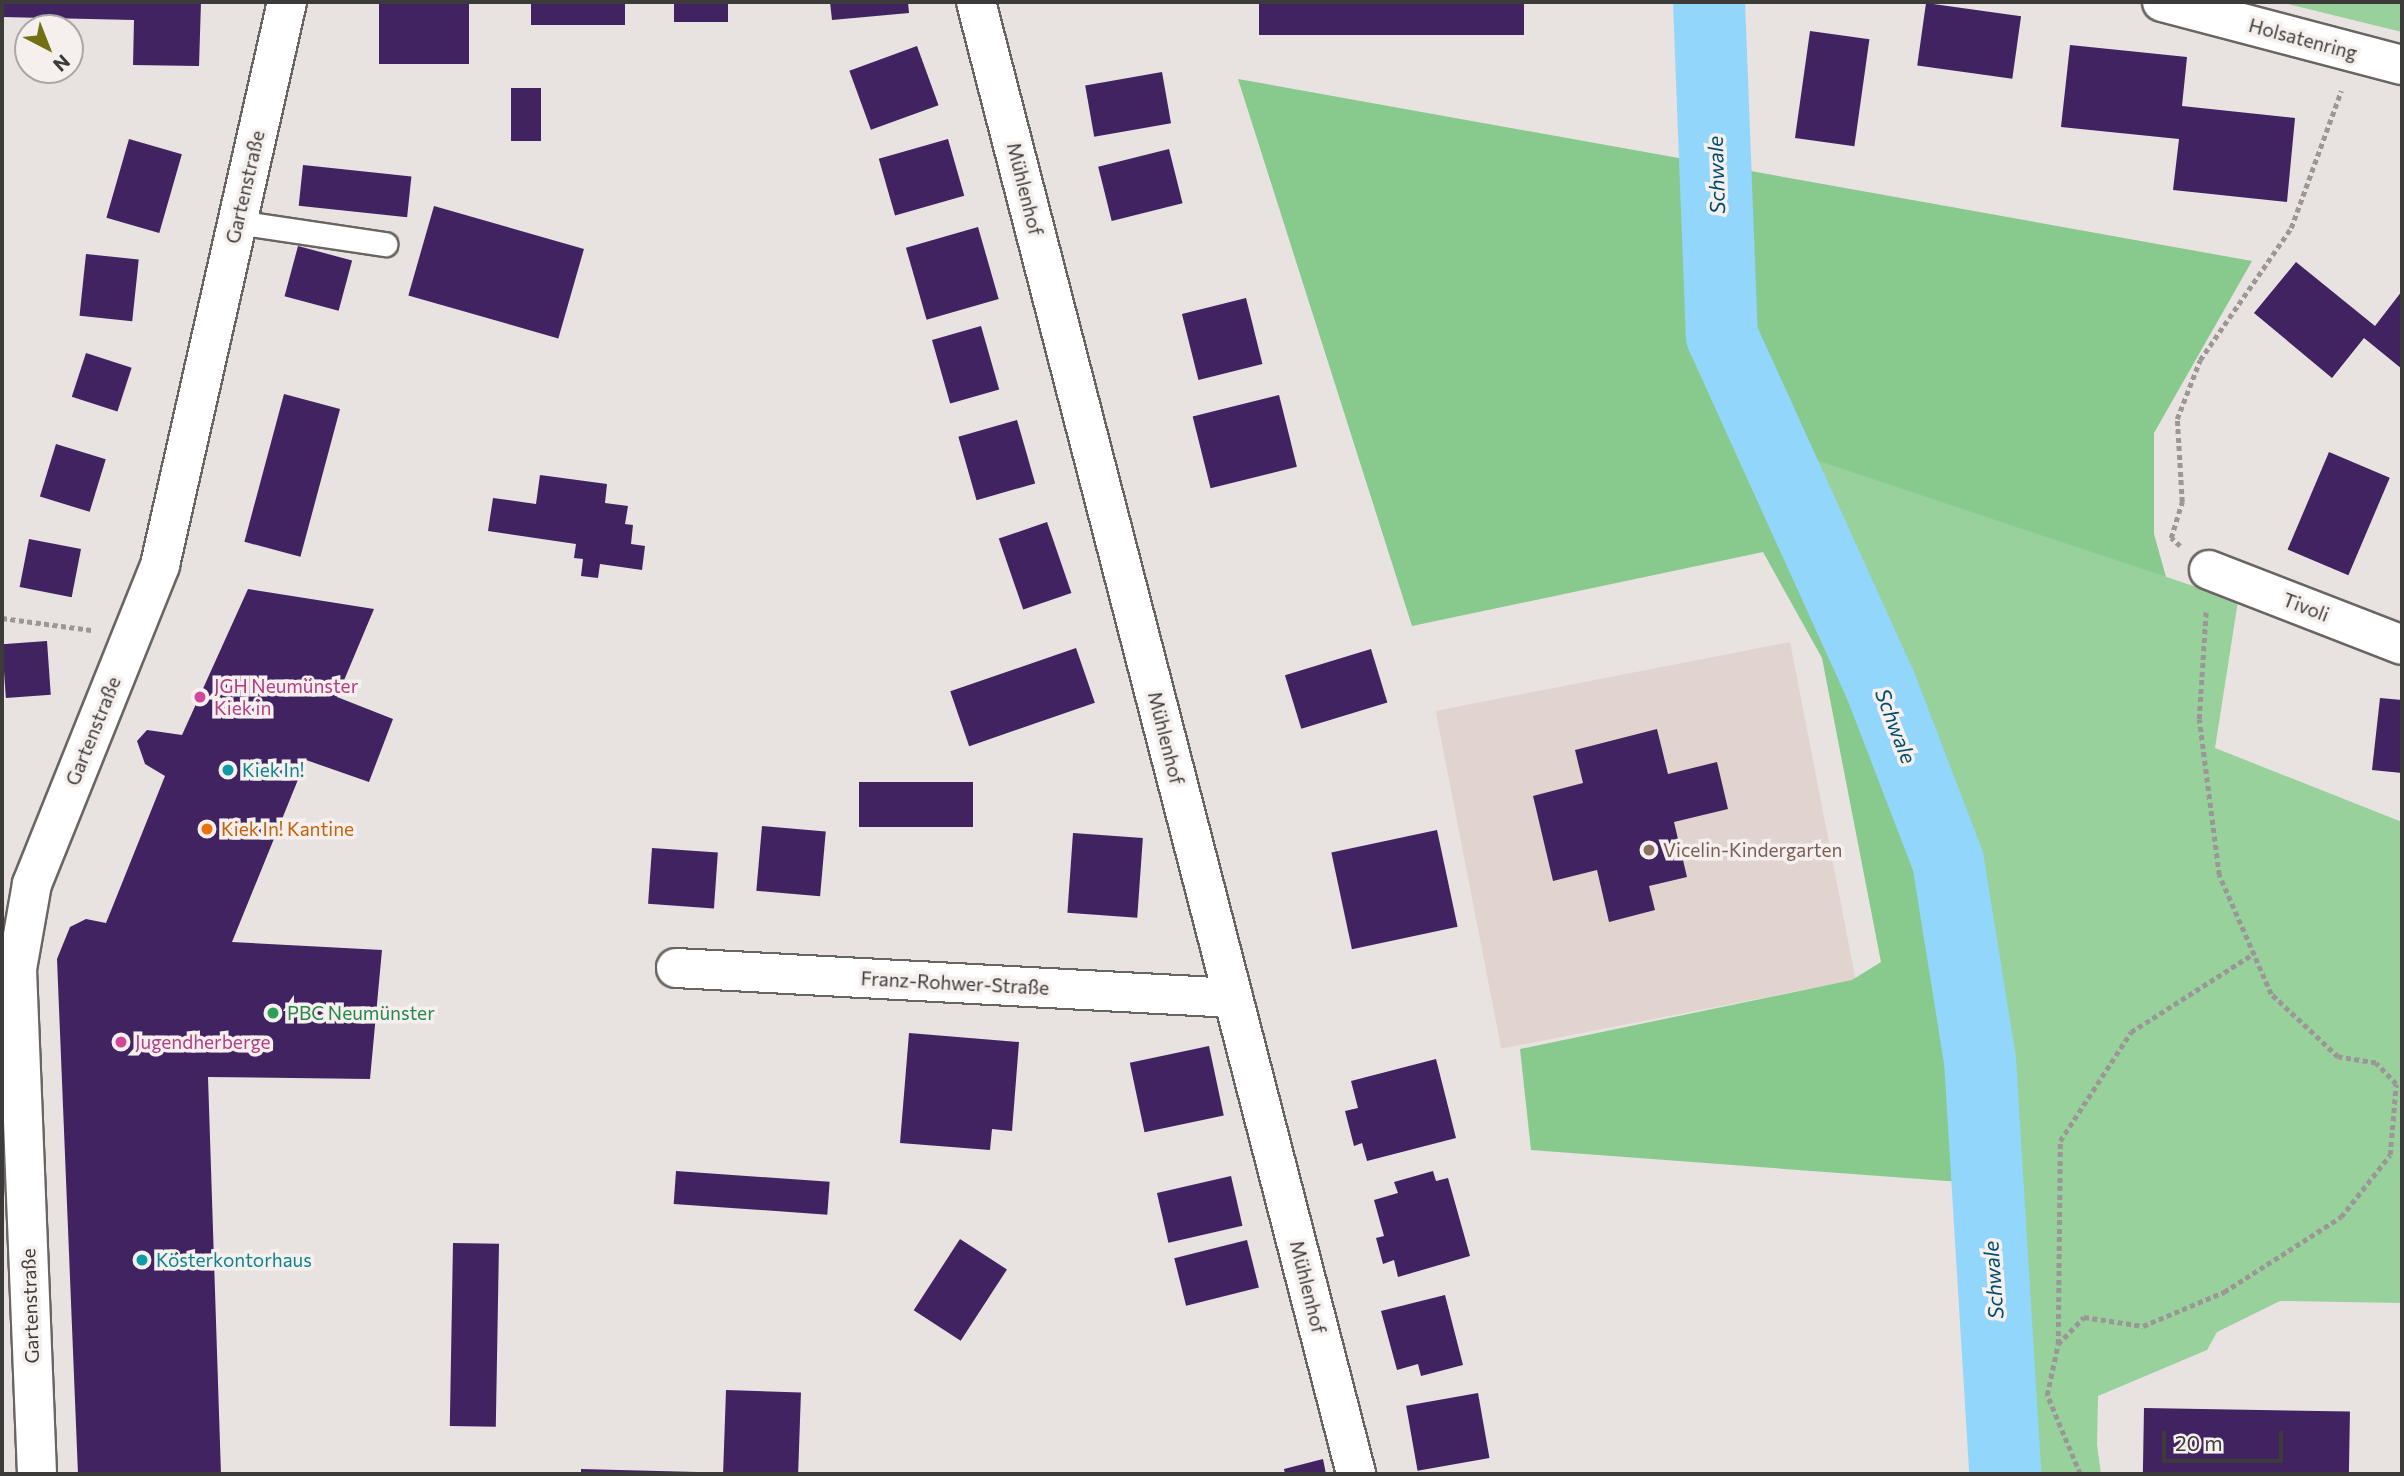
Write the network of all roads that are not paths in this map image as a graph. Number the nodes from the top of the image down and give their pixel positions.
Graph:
1 (287, 2) edge
2 (976, 2) edge
3 (2162, 2) edge
4 (2402, 65) edge
5 (237, 222) junction
6 (385, 244) dead end
7 (2209, 570) road end
8 (2402, 645) edge
9 (676, 968) dead end
10 (1233, 998) junction
11 (37, 1474) edge
12 (1356, 1474) edge

1 - 5 street, Gartenstraße
2 - 10 street, Mühlenhof
3 - 4 street, Holsatenring
5 - 6 lane
5 - 11 street, Gartenstraße
7 - 8 street, Tivoli
9 - 10 street, Franz-Rohwer-Straße
10 - 12 street, Mühlenhof

